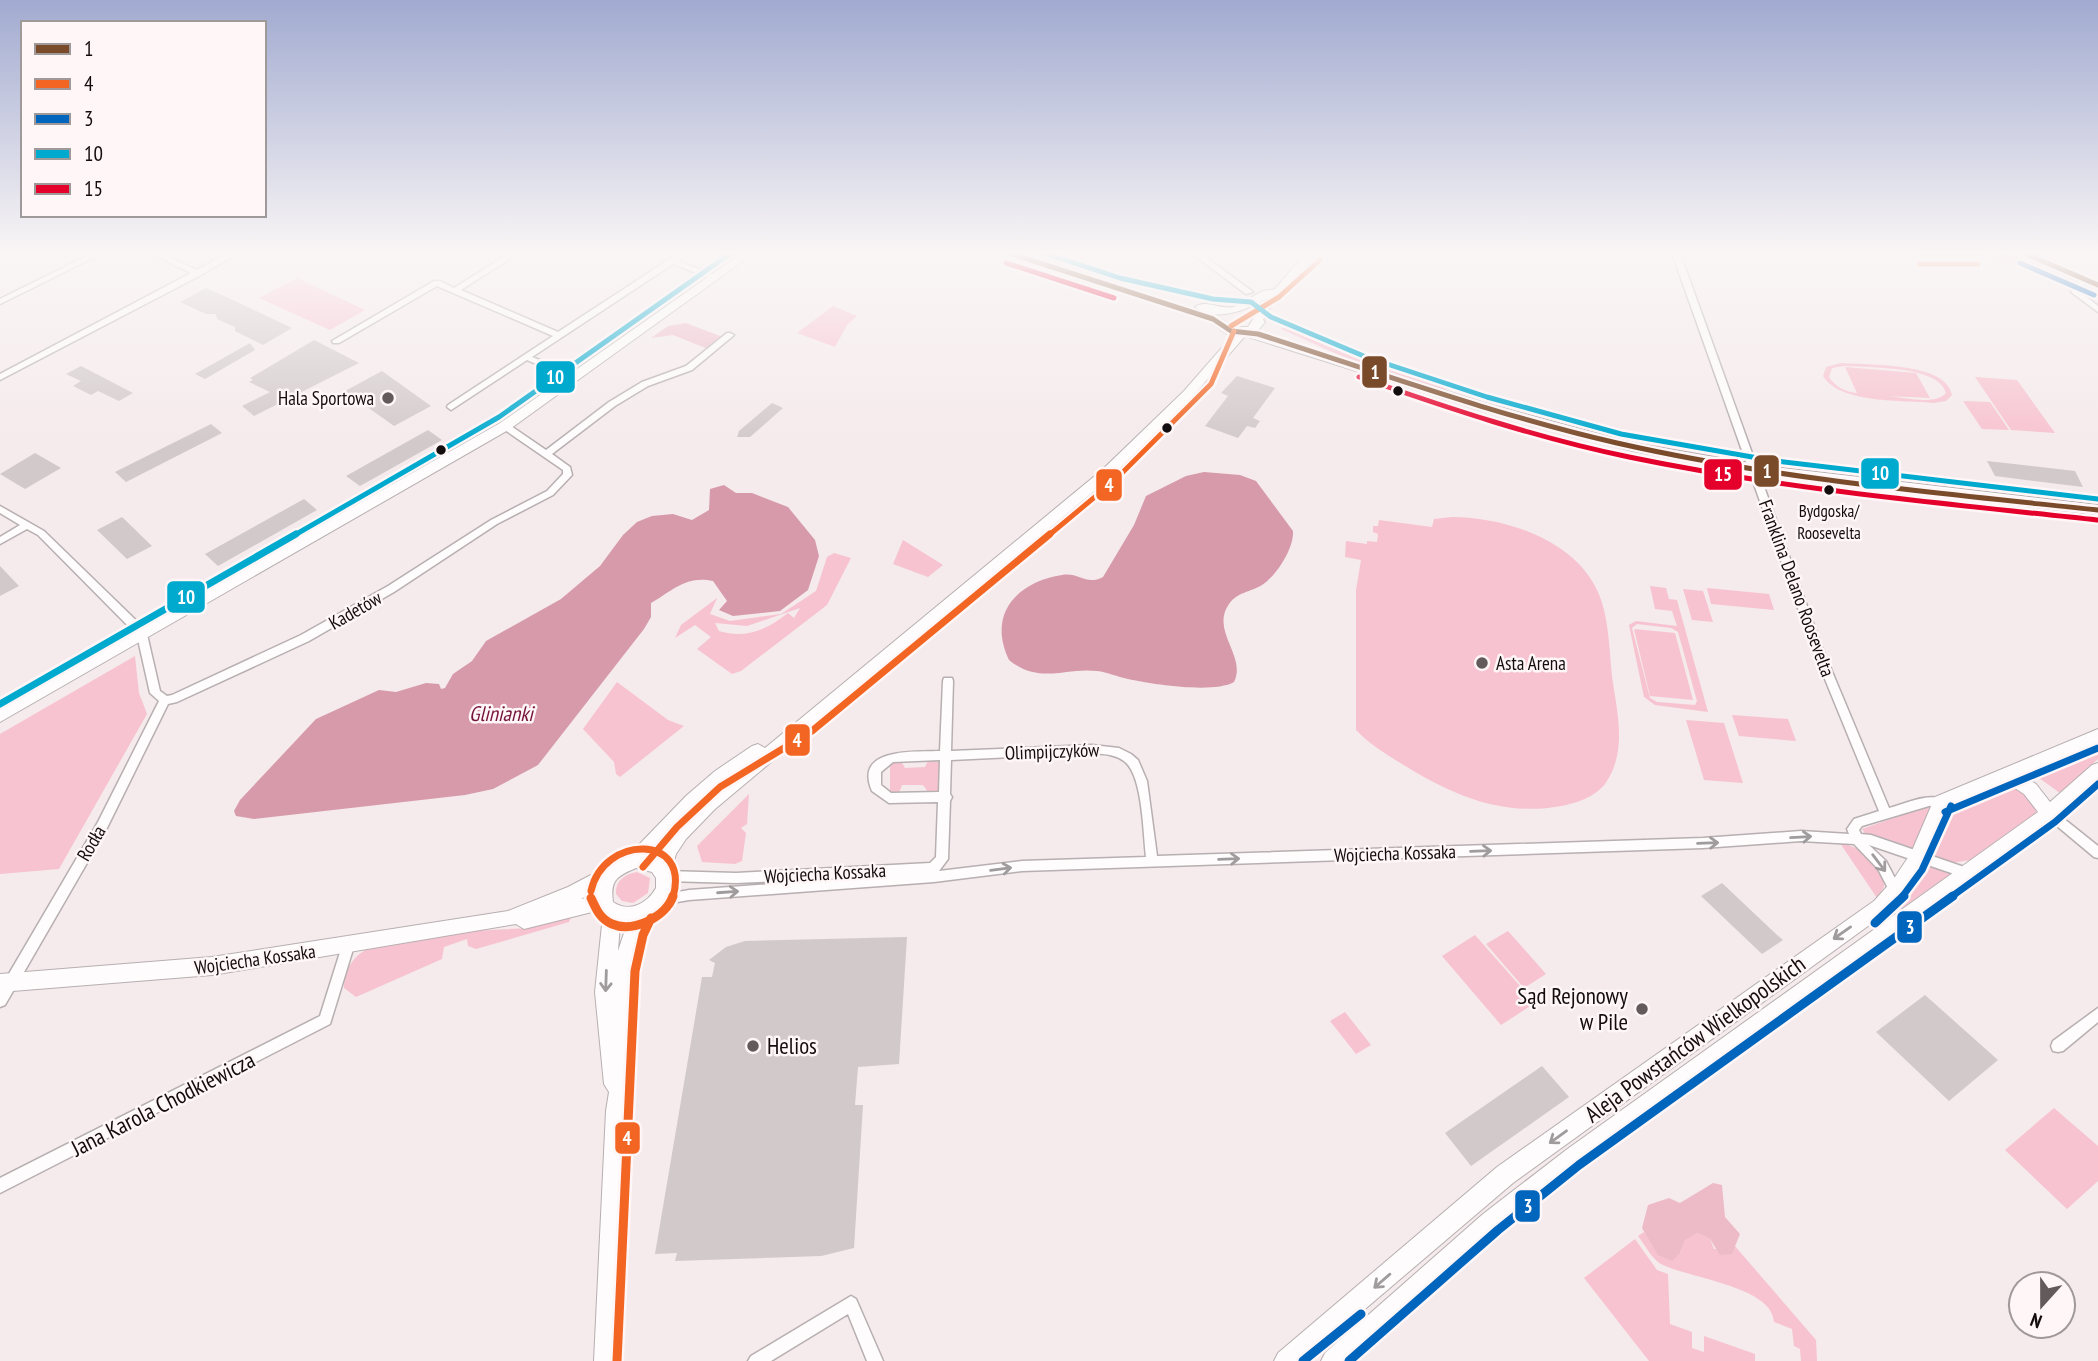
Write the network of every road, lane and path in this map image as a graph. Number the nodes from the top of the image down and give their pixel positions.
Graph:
1 (115, 317) edge
2 (379, 317) edge
3 (516, 317) edge
4 (589, 317) edge
5 (659, 317) edge
6 (1196, 317) edge
7 (1222, 317) edge
8 (1249, 317) edge
9 (1261, 317) edge
10 (1699, 317) edge
11 (1258, 320) junction
12 (1222, 326) junction
13 (1243, 333) junction
14 (730, 335) dead end
15 (560, 336) junction
16 (336, 341) dead end
17 (528, 358) junction
18 (1362, 367) junction
19 (1208, 370) junction
20 (0, 377) edge
21 (574, 377) junction
22 (452, 407) dead end
23 (505, 426) junction
24 (546, 454) junction
25 (1753, 468) junction
26 (0, 509) edge
27 (2098, 510) edge
28 (27, 525) junction
29 (0, 541) edge
30 (142, 633) junction
31 (948, 681) dead end
32 (165, 700) junction
33 (0, 716) edge
34 (805, 723) junction
35 (2098, 736) edge
36 (947, 754) junction
37 (2098, 770) edge
38 (2006, 775) junction
39 (946, 797) junction
40 (1941, 802) junction
41 (2049, 813) junction
42 (1886, 814) junction
43 (1857, 839) junction
44 (2098, 853) edge
45 (1919, 857) junction
46 (635, 860) junction
47 (1152, 862) junction
48 (664, 873) junction
49 (933, 873) junction
50 (1966, 873) junction
51 (609, 874) junction
52 (1896, 892) junction
53 (660, 900) junction
54 (608, 909) junction
55 (640, 914) junction
56 (508, 919) junction
57 (348, 946) junction
58 (5, 983) edge
59 (0, 1001) edge
60 (2098, 1014) edge
61 (2058, 1046) dead end
62 (617, 1111) junction
63 (0, 1186) edge
64 (606, 1361) edge
65 (756, 1361) edge
66 (875, 1361) edge
67 (1286, 1361) edge
68 (1333, 1361) edge

1 - 20 street
2 - 16 street
3 - 15 street
4 - 15 street
5 - 21 street
6 - 12 street
7 - 12 street
8 - 11 street
9 - 11 street
10 - 25 street, Franklina Delano Roosevelta
11 - 13 street
11 - 18 street
12 - 13 street
12 - 19 street
13 - 18 street
13 - 19 street
14 - 24 street
15 - 17 street
17 - 21 street
17 - 22 street
18 - 25 street
19 - 34 street
21 - 23 street
23 - 24 street, Kadetów
23 - 30 street
24 - 32 street, Kadetów
25 - 27 street
25 - 42 street, Franklina Delano Roosevelta
26 - 28 street
28 - 29 street
28 - 30 street
30 - 32 street
30 - 33 street
31 - 36 street
32 - 58 street, Rodła
34 - 46 street
34 - 48 street
35 - 38 street
36 - 39 street
36 - 39 street, Olimpijczyków
36 - 47 street, Olimpijczyków
37 - 41 street, Aleja Powstańców Wielkopolskich
38 - 40 street
38 - 41 street
39 - 49 street
40 - 42 street
40 - 45 street, Aleja Powstańców Wielkopolskich
41 - 44 street
41 - 50 street, Aleja Powstańców Wielkopolskich
42 - 43 street
43 - 45 street, Wojciecha Kossaka
47 -> 43 street, Wojciecha Kossaka
43 -> 52 street
45 - 50 street, Wojciecha Kossaka
45 - 52 street, Aleja Powstańców Wielkopolskich
46 - 48 street
46 - 51 street
49 -> 47 street, Wojciecha Kossaka
48 - 49 street, Wojciecha Kossaka
48 - 53 street
53 -> 49 street, Wojciecha Kossaka
50 - 68 street, Aleja Powstańców Wielkopolskich
51 - 54 street
51 - 56 street, Wojciecha Kossaka
52 -> 67 street, Aleja Powstańców Wielkopolskich
53 - 55 street
54 - 55 street
54 - 56 street, Wojciecha Kossaka
54 -> 62 street
55 - 62 street
56 - 57 street, Wojciecha Kossaka
57 - 58 street, Wojciecha Kossaka
57 - 63 street, Jana Karola Chodkiewicza
58 - 59 street, Rodła
60 - 61 street
62 - 64 street
65 - 66 street

